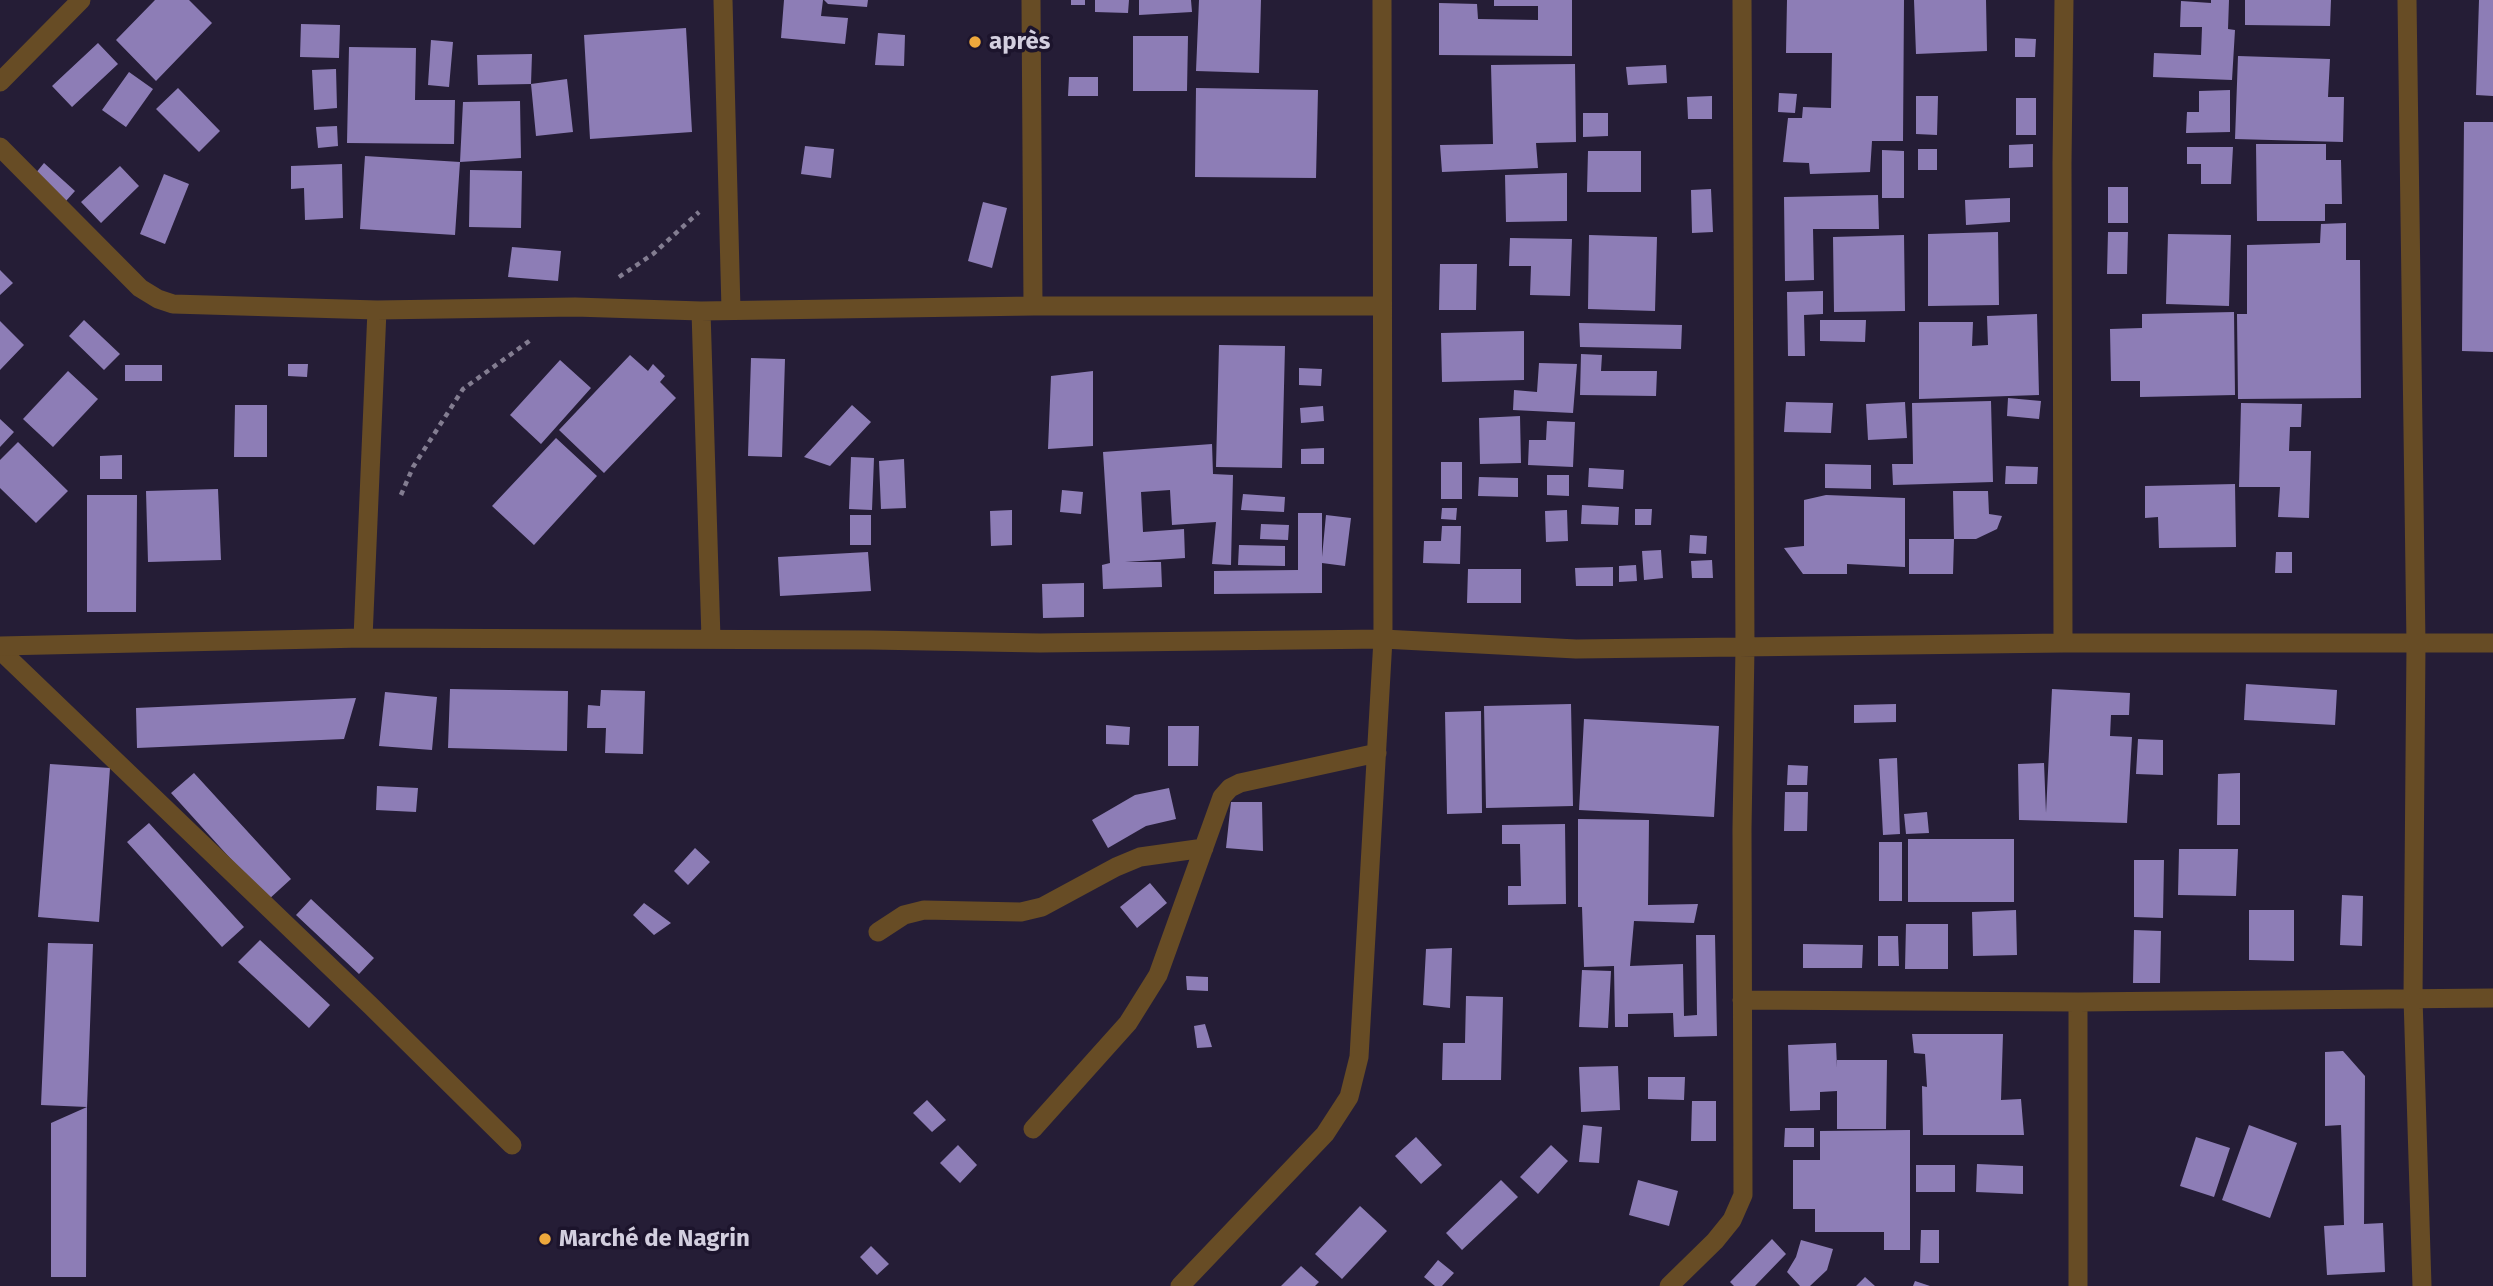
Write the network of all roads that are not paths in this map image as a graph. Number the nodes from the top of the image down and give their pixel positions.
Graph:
1 (81, 0) edge
2 (723, 0) edge
3 (1031, 0) edge
4 (1382, 0) edge
5 (1742, 0) edge
6 (2064, 0) edge
7 (2407, 0) edge
8 (0, 82) edge
9 (0, 147) edge
10 (1033, 306) junction
11 (1382, 306) junction
12 (377, 310) junction
13 (731, 310) junction
14 (701, 311) junction
15 (363, 638) junction
16 (711, 639) junction
17 (1383, 639) junction
18 (2063, 643) junction
19 (2493, 643) edge
20 (2416, 644) junction
21 (1745, 647) junction
22 (0, 648) edge
23 (1377, 753) junction
24 (1204, 848) junction
25 (878, 932) dead end
26 (2413, 998) junction
27 (2493, 998) edge
28 (1742, 1000) junction
29 (2078, 1002) junction
30 (1033, 1129) dead end
31 (512, 1145) dead end
32 (1180, 1286) edge
33 (1669, 1286) edge
34 (2078, 1286) edge
35 (2422, 1286) edge

1 - 8 street
2 - 13 street
3 - 10 street
4 - 11 street
5 - 21 street
6 - 18 street
7 - 20 street
9 - 12 street
10 - 11 street
10 - 13 street
11 - 17 street
12 - 14 street
12 - 15 street
13 - 14 street
14 - 16 street
15 - 16 street
15 - 22 street
16 - 17 street
17 - 21 street
17 - 23 street
18 - 20 street
18 - 21 street
19 - 20 street
20 - 26 street
21 - 28 street
22 - 31 street
23 - 24 street
23 - 32 street
24 - 25 street
24 - 30 street
26 - 27 street
26 - 29 street
26 - 35 street
28 - 29 street
28 - 33 street
29 - 34 street

